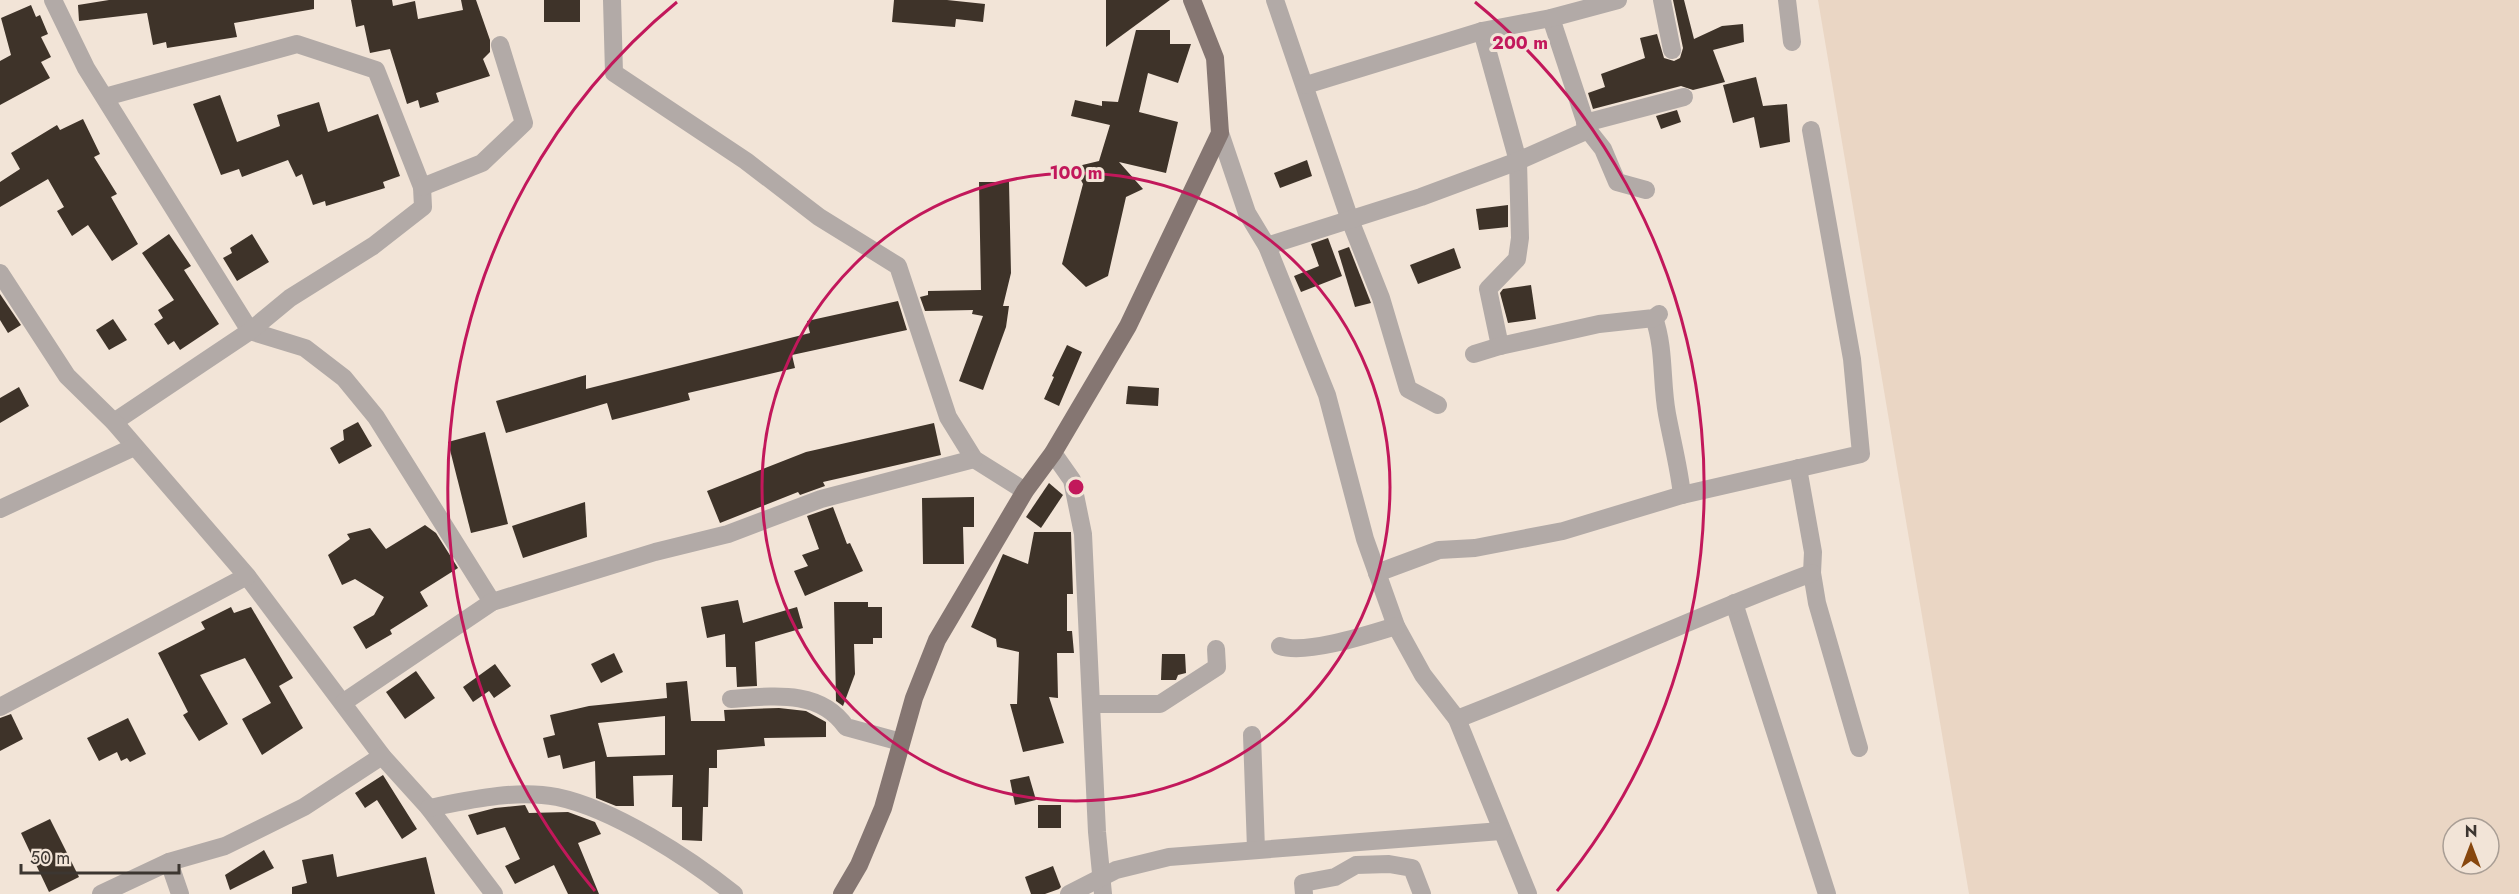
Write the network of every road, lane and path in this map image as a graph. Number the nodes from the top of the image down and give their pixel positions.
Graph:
1 (53, 0) edge
2 (612, 0) edge
3 (1192, 0) edge
4 (1275, 0) edge
5 (1618, 0) edge
6 (1662, 0) edge
7 (1787, 0) edge
8 (1551, 18) junction
9 (1482, 31) junction
10 (1792, 42) dead end
11 (501, 45) dead end
12 (1672, 50) dead end
13 (1306, 85) junction
14 (105, 97) junction
15 (1684, 97) dead end
16 (1587, 127) junction
17 (1811, 130) dead end
18 (1220, 133) junction
19 (1518, 161) junction
20 (422, 187) junction
21 (1646, 190) dead end
22 (1350, 220) junction
23 (1267, 246) junction
24 (0, 273) edge
25 (250, 331) junction
26 (1500, 346) junction
27 (1474, 354) dead end
28 (1438, 405) dead end
29 (114, 422) junction
30 (134, 447) junction
31 (1053, 453) junction
32 (974, 459) junction
33 (1798, 468) junction
34 (1025, 491) junction
35 (1682, 495) junction
36 (0, 509) edge
37 (1377, 573) junction
38 (1812, 573) junction
39 (247, 576) junction
40 (492, 603) junction
41 (1734, 603) junction
42 (1396, 626) junction
43 (1280, 646) dead end
44 (1216, 649) dead end
45 (731, 699) dead end
46 (344, 702) junction
47 (1092, 704) junction
48 (0, 707) edge
49 (1457, 719) junction
50 (1252, 735) dead end
51 (901, 742) junction
52 (1859, 748) dead end
53 (382, 756) junction
54 (429, 808) junction
55 (1501, 831) junction
56 (1256, 849) junction
57 (169, 862) junction
58 (1101, 885) edge
59 (101, 894) edge
60 (180, 894) edge
61 (494, 894) edge
62 (734, 894) edge
63 (842, 894) edge
64 (1069, 894) edge
65 (1304, 894) edge
66 (1422, 894) edge
67 (1528, 894) edge
68 (1827, 894) edge

1 - 14 street
2 - 32 street
3 - 18 main road
4 - 13 street
5 - 8 street
6 - 12 street
7 - 10 street
8 - 9 street
8 - 16 street
9 - 13 street
9 - 19 street
11 - 20 street
13 - 22 street
14 - 20 street
14 - 25 street
15 - 16 street
16 - 19 street
16 - 21 street
17 - 33 street
18 - 23 street
18 - 31 main road
19 - 22 street
19 - 26 street
20 - 25 street
22 - 23 street
22 - 28 street
23 - 37 street
24 - 29 street
25 - 29 street
25 - 40 street
26 - 27 street
26 - 35 street
29 - 30 street
30 - 36 street
30 - 39 street
31 - 34 main road
31 - 47 street
32 - 34 street
32 - 40 street
33 - 35 street
33 - 38 street
34 - 51 main road
35 - 37 street
37 - 42 street
38 - 41 street
38 - 52 street
39 - 46 street
39 - 48 street
40 - 46 street
41 - 49 street
41 - 68 street
42 - 43 street
42 - 49 street
44 - 47 street
45 - 51 street
46 - 53 street
47 - 58 street
49 - 55 street
50 - 56 street
51 - 63 main road
53 - 54 street
53 - 57 street
54 - 61 street
54 - 62 street
55 - 56 street
55 - 67 street
56 - 58 street
57 - 59 street
57 - 60 street
58 - 64 street
65 - 66 street

